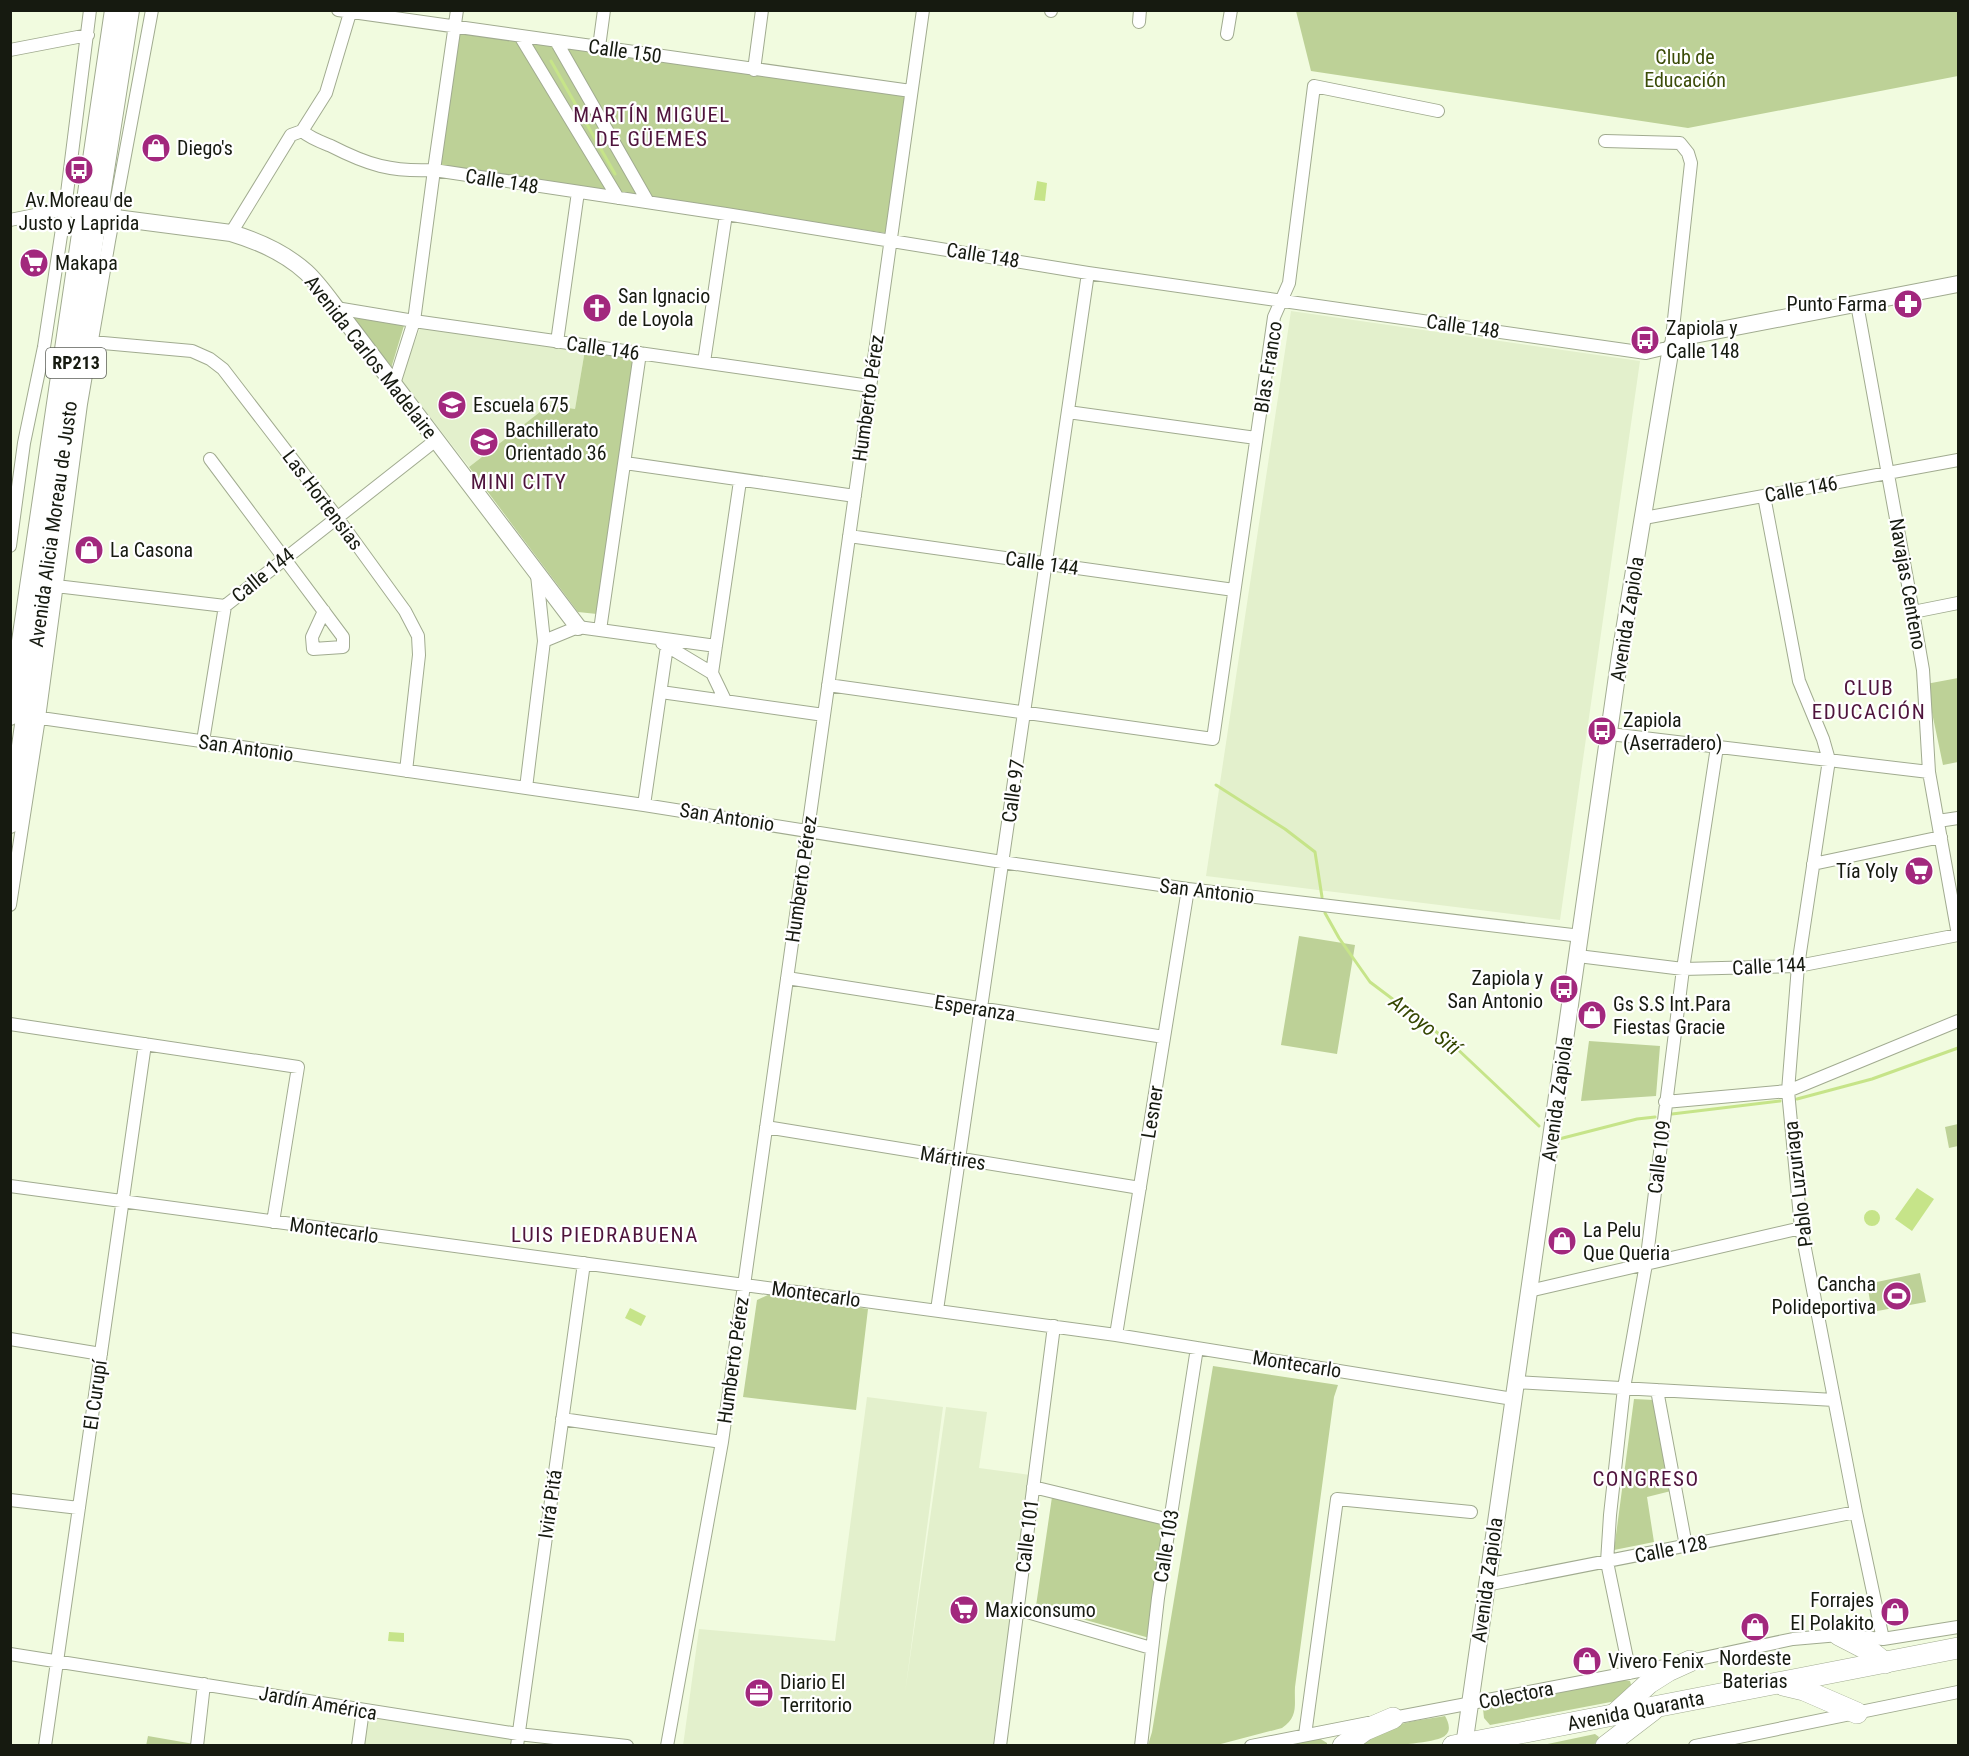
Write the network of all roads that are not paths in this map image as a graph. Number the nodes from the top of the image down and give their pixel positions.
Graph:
1 (90, 10) edge
2 (114, 10) edge
3 (130, 10) edge
4 (152, 10) edge
5 (457, 10) edge
6 (604, 10) edge
7 (762, 10) edge
8 (923, 10) edge
9 (1231, 10) edge
10 (344, 12) edge
11 (455, 27) junction
12 (1227, 34) dead end
13 (87, 35) junction
14 (520, 36) junction
15 (556, 41) junction
16 (599, 47) junction
17 (10, 50) edge
18 (754, 70) junction
19 (911, 91) junction
20 (1437, 111) dead end
21 (302, 131) junction
22 (1605, 141) dead end
23 (434, 170) junction
24 (578, 192) junction
25 (618, 198) junction
26 (648, 202) junction
27 (65, 209) junction
28 (726, 214) junction
29 (98, 216) junction
30 (10, 220) edge
31 (231, 233) junction
32 (891, 240) junction
33 (1088, 273) junction
34 (1959, 284) edge
35 (1281, 299) junction
36 (1857, 304) junction
37 (336, 308) junction
38 (414, 321) junction
39 (92, 342) junction
40 (558, 342) junction
41 (1671, 348) junction
42 (640, 353) junction
43 (704, 362) junction
44 (394, 384) junction
45 (870, 386) junction
46 (1068, 412) junction
47 (1256, 438) junction
48 (436, 440) junction
49 (210, 459) dead end
50 (1959, 460) edge
51 (625, 463) junction
52 (1888, 473) junction
53 (740, 481) junction
54 (855, 496) junction
55 (1764, 496) junction
56 (336, 516) junction
57 (1644, 518) junction
58 (849, 536) junction
59 (10, 546) edge
60 (284, 558) junction
61 (1046, 564) junction
62 (537, 573) junction
63 (56, 586) junction
64 (1234, 590) junction
65 (1959, 603) edge
66 (225, 606) junction
67 (324, 611) dead end
68 (1913, 612) junction
69 (578, 627) junction
70 (600, 630) junction
71 (654, 638) junction
72 (544, 641) junction
73 (667, 646) junction
74 (716, 646) junction
75 (712, 673) junction
76 (828, 685) junction
77 (661, 692) junction
78 (725, 700) junction
79 (1024, 712) junction
80 (20, 715) edge
81 (824, 715) junction
82 (1610, 734) junction
83 (204, 741) junction
84 (1717, 747) junction
85 (1829, 760) junction
86 (406, 771) junction
87 (1929, 772) junction
88 (526, 788) junction
89 (644, 805) junction
90 (1959, 818) edge
91 (1938, 821) junction
92 (10, 824) edge
93 (808, 830) junction
94 (1941, 837) junction
95 (1002, 862) junction
96 (1814, 864) junction
97 (1188, 889) junction
98 (10, 905) edge
99 (1957, 918) edge
100 (1958, 935) edge
101 (1581, 936) junction
102 (1578, 956) junction
103 (1798, 966) junction
104 (1683, 969) junction
105 (787, 978) junction
106 (981, 1009) junction
107 (1959, 1021) edge
108 (10, 1024) edge
109 (1164, 1037) junction
110 (145, 1044) junction
111 (1788, 1091) junction
112 (1665, 1102) junction
113 (766, 1127) junction
114 (959, 1160) junction
115 (10, 1186) edge
116 (1140, 1188) junction
117 (122, 1201) junction
118 (273, 1222) junction
119 (1801, 1228) junction
120 (584, 1263) junction
121 (1646, 1264) junction
122 (744, 1284) junction
123 (1529, 1292) junction
124 (937, 1310) junction
125 (1054, 1326) junction
126 (1116, 1335) junction
127 (10, 1339) edge
128 (1197, 1348) junction
129 (101, 1354) junction
130 (1624, 1388) junction
131 (1514, 1390) junction
132 (1657, 1390) junction
133 (1834, 1400) junction
134 (562, 1419) junction
135 (722, 1442) junction
136 (1033, 1488) junction
137 (10, 1500) edge
138 (79, 1508) junction
139 (1471, 1512) dead end
140 (1856, 1512) junction
141 (1170, 1520) junction
142 (1686, 1546) junction
143 (1607, 1562) junction
144 (1486, 1585) junction
145 (1017, 1609) junction
146 (1959, 1627) edge
147 (1839, 1635) junction
148 (1883, 1639) junction
149 (1151, 1648) junction
150 (1959, 1648) edge
151 (10, 1654) edge
152 (57, 1660) junction
153 (1690, 1662) junction
154 (1885, 1663) junction
155 (1630, 1673) junction
156 (204, 1684) junction
157 (1776, 1684) junction
158 (1959, 1692) edge
159 (1470, 1704) junction
160 (1658, 1706) junction
161 (363, 1710) junction
162 (1857, 1713) junction
163 (1615, 1714) junction
164 (1393, 1718) junction
165 (1305, 1735) junction
166 (517, 1740) edge
167 (1748, 1741) edge
168 (1460, 1745) edge
169 (45, 1746) edge
170 (197, 1746) edge
171 (358, 1746) edge
172 (627, 1746) edge
173 (667, 1746) edge
174 (1000, 1746) edge
175 (1141, 1746) edge
176 (1251, 1746) edge
177 (1343, 1746) edge
178 (1606, 1746) edge
179 (1695, 1746) edge

1 - 13 street
2 - 29 main road, Avenida Alicia Moreau de Justo / RP213
3 - 29 main road, Avenida Alicia Moreau de Justo / RP213
4 - 29 street
5 - 11 street
6 - 16 street
7 - 18 street
8 - 19 street, Humberto Pérez
9 - 12 street
10 - 11 street, Calle 150
10 - 21 street
11 - 14 street, Calle 150
11 - 23 street
13 - 17 street
13 - 27 street
14 - 15 street, Calle 150
14 - 25 street
15 - 16 street, Calle 150
15 - 26 street
16 - 18 street, Calle 150
18 - 19 street, Calle 150
19 - 32 street, Humberto Pérez
20 - 35 street, Blas Franco
21 - 23 street, Calle 148
21 - 31 street
22 - 41 street
23 - 24 street, Calle 148
23 - 38 street
24 - 25 street, Calle 148
24 - 40 street
25 - 26 street, Calle 148
26 - 28 street, Calle 148
27 - 29 street
27 - 30 street
27 - 59 street
28 - 32 street, Calle 148
28 - 43 street
29 - 31 main road, Avenida Carlos Madelaire
29 - 39 street
29 - 80 main road, Avenida Alicia Moreau de Justo / RP213
31 - 37 main road, Avenida Carlos Madelaire
32 - 33 street, Calle 148
32 - 45 street, Humberto Pérez
33 - 35 street, Calle 148
33 - 46 street, Calle 97
34 - 36 main road
35 - 41 street, Calle 148
35 - 47 street, Blas Franco
36 - 41 main road
36 - 52 street, Navajas Centeno
37 - 38 street, Calle 146
37 - 44 main road, Avenida Carlos Madelaire
38 - 40 street, Calle 146
38 - 44 street
39 - 56 street, Las Hortensias
39 - 63 street
40 - 42 street, Calle 146
41 - 57 main road, Avenida Zapiola
42 - 43 street, Calle 146
42 - 51 street
43 - 45 street, Calle 146
44 - 48 main road, Avenida Carlos Madelaire
45 - 54 street, Humberto Pérez
46 - 47 street
46 - 61 street, Calle 97
47 - 64 street, Blas Franco
48 - 56 street, Calle 144
48 - 62 main road, Avenida Carlos Madelaire
49 - 60 street
50 - 52 street, Calle 146
51 - 53 street
51 - 70 street
52 - 55 street, Calle 146
52 - 68 street, Navajas Centeno
53 - 54 street
53 - 74 street
54 - 58 street, Humberto Pérez
55 - 57 street, Calle 146
55 - 85 street
56 - 60 street, Calle 144
56 - 86 street, Las Hortensias
57 - 82 main road, Avenida Zapiola
58 - 61 street, Calle 144
58 - 76 street, Humberto Pérez
60 - 66 street, Calle 144
60 - 67 street
61 - 64 street, Calle 144
61 - 79 street, Calle 97
62 - 69 main road, Avenida Carlos Madelaire
62 - 72 street
63 - 66 street, Calle 144
63 - 80 street
64 - 79 street, Blas Franco
65 - 68 street
66 - 83 street
68 - 87 street, Navajas Centeno
69 - 70 street
69 - 72 street
70 - 71 street
71 - 73 street
71 - 74 street
72 - 88 street
73 - 75 street
73 - 77 street
74 - 75 street
75 - 78 street
76 - 79 street
76 - 81 street, Humberto Pérez
77 - 78 street
77 - 89 street
78 - 81 street
79 - 95 street, Calle 97
80 - 83 street, San Antonio
80 - 92 main road, Avenida Alicia Moreau de Justo / RP213
80 - 98 street
81 - 93 street, Humberto Pérez
82 - 84 street
82 - 101 main road, Avenida Zapiola
83 - 86 street, San Antonio
84 - 85 street
84 - 104 street, Calle 109
85 - 87 street
85 - 96 street, Pablo Luzuriaga
86 - 88 street, San Antonio
87 - 91 street, Navajas Centeno
88 - 89 street, San Antonio
89 - 93 street, San Antonio
90 - 91 street
91 - 94 street, Navajas Centeno
93 - 95 street, San Antonio
93 - 105 street, Humberto Pérez
94 - 96 street
94 - 99 street, Navajas Centeno
95 - 97 street, San Antonio
95 - 106 street, Calle 97
96 - 103 street, Pablo Luzuriaga
97 - 101 street, San Antonio
97 - 109 street, Lesner
99 - 100 street, Navajas Centeno
100 - 103 street, Calle 144
101 - 102 main road, Avenida Zapiola
102 - 104 street, Calle 144
102 - 123 main road, Avenida Zapiola
103 - 104 street, Calle 144
103 - 111 street, Pablo Luzuriaga
104 - 112 street, Calle 109
105 - 106 street, Esperanza
105 - 113 street, Humberto Pérez
106 - 109 street, Esperanza
106 - 114 street, Calle 97
107 - 111 street
108 - 110 street
109 - 116 street, Lesner
110 - 117 street, El Curupí
110 - 118 street
111 - 112 street
111 - 119 street, Pablo Luzuriaga
112 - 121 street, Calle 109
113 - 114 street, Mártires
113 - 122 street, Humberto Pérez
114 - 116 street, Mártires
114 - 124 street, Calle 97
115 - 117 street, Montecarlo
116 - 126 street, Lesner
117 - 118 street, Montecarlo
117 - 129 street, El Curupí
118 - 120 street, Montecarlo
119 - 121 street
119 - 133 street, Pablo Luzuriaga
120 - 122 street, Montecarlo
120 - 134 street, Ivirá Pitá
121 - 123 street
121 - 130 street, Calle 109
122 - 124 street, Montecarlo
122 - 135 street, Humberto Pérez
123 - 131 main road, Avenida Zapiola
124 - 125 street, Montecarlo
125 - 126 street, Montecarlo
125 - 136 street, Calle 101
126 - 128 street, Montecarlo
127 - 129 street
128 - 131 street, Montecarlo
128 - 141 street, Calle 103
129 - 138 street, El Curupí
130 - 131 street, Montecarlo
130 - 132 street, Montecarlo
130 - 143 street, Calle 109
131 - 144 main road, Avenida Zapiola
132 - 133 street, Montecarlo
132 - 142 street
133 - 140 street, Pablo Luzuriaga
134 - 135 street
134 - 166 street, Ivirá Pitá
135 - 173 street, Humberto Pérez
136 - 141 street
136 - 145 street, Calle 101
137 - 138 street
138 - 152 street, El Curupí
139 - 165 street
140 - 142 street, Calle 128
140 - 148 street, Pablo Luzuriaga
141 - 149 street, Calle 103
142 - 143 street, Calle 128
143 - 144 street, Calle 128
143 - 155 street, Calle 109
144 - 159 main road, Avenida Zapiola
145 - 149 street
145 - 174 street, Calle 101
146 - 148 street, Colectora
147 - 148 street, Colectora
147 - 153 street, Colectora
147 - 154 highway
149 - 175 street, Calle 103
150 - 154 highway, Avenida Quaranta
151 - 152 street, Jardín América
152 - 156 street, Jardín América
152 - 169 street, El Curupí
153 - 155 street, Colectora
153 - 163 highway
154 - 157 highway, Avenida Quaranta
155 - 159 street, Colectora
156 - 161 street, Jardín América
156 - 170 street
157 - 160 highway, Avenida Quaranta
157 - 162 highway
158 - 162 street
159 - 164 street, Colectora
159 - 168 main road, Avenida Zapiola
160 - 163 highway, Avenida Quaranta
160 - 178 highway
161 - 166 street, Jardín América
161 - 171 street
162 - 167 street
163 - 168 highway, Avenida Quaranta
164 - 165 street, Colectora
164 - 177 highway
165 - 176 street, Colectora
166 - 172 street, Jardín América
167 - 179 street

